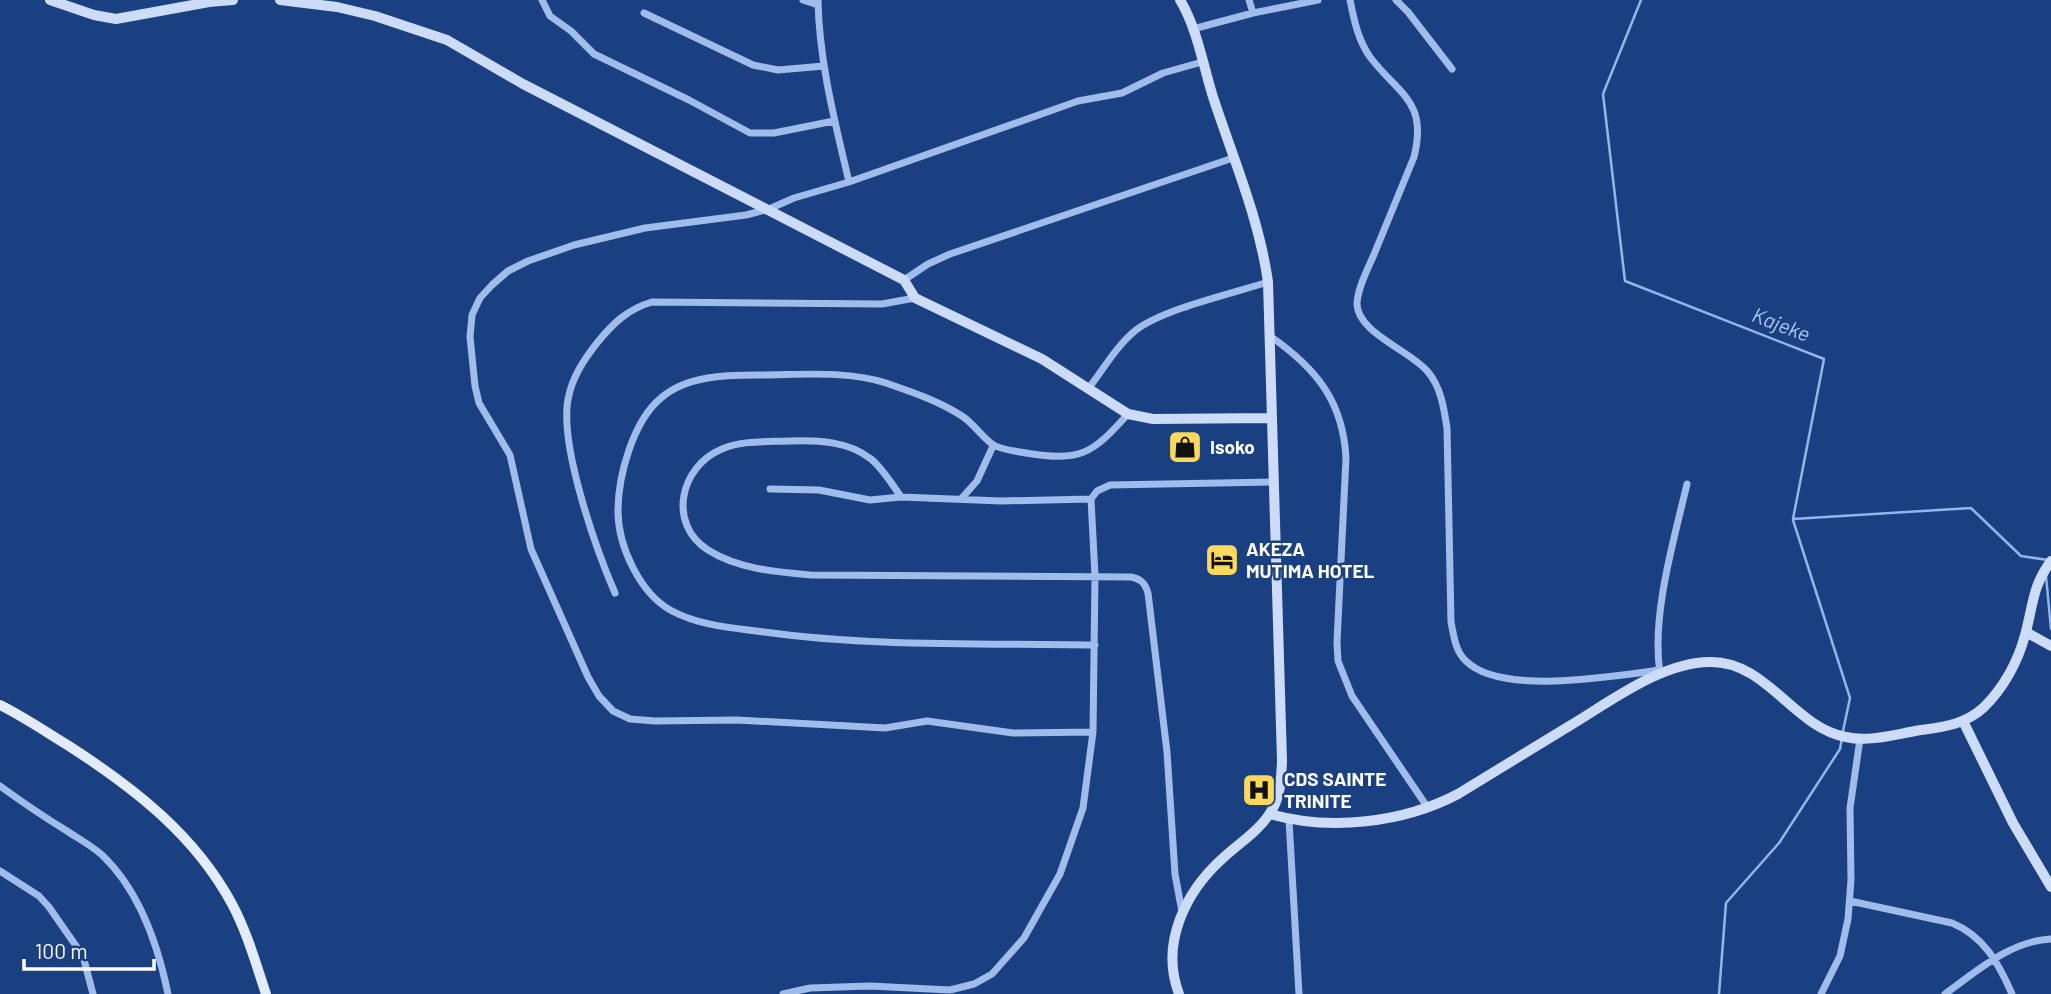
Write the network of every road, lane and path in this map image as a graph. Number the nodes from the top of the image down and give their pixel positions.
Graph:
1 (50, 0) edge
2 (233, 0) edge
3 (280, 0) edge
4 (542, 0) edge
5 (803, 0) edge
6 (1180, 0) edge
7 (1249, 0) edge
8 (1318, 0) edge
9 (1350, 0) edge
10 (1396, 0) edge
11 (818, 3) edge
12 (644, 13) dead end
13 (1254, 13) junction
14 (1192, 29) junction
15 (1202, 62) junction
16 (824, 66) junction
17 (1452, 69) dead end
18 (834, 121) junction
19 (1233, 159) junction
20 (849, 182) junction
21 (769, 209) junction
22 (904, 280) junction
23 (1268, 282) junction
24 (915, 298) junction
25 (1270, 336) junction
26 (1088, 389) junction
27 (1128, 414) junction
28 (1272, 418) junction
29 (993, 446) junction
30 (1272, 482) junction
31 (1686, 484) dead end
32 (770, 489) dead end
33 (901, 497) junction
34 (961, 499) junction
35 (1091, 499) junction
36 (2049, 564) edge
37 (1095, 576) junction
38 (615, 593) dead end
39 (2026, 632) junction
40 (1095, 645) junction
41 (2051, 646) edge
42 (1660, 672) junction
43 (0, 705) edge
44 (1964, 723) junction
45 (1093, 732) junction
46 (1860, 739) junction
47 (0, 786) edge
48 (1428, 808) junction
49 (1270, 814) junction
50 (1289, 820) junction
51 (0, 872) edge
52 (2051, 887) edge
53 (1850, 901) junction
54 (1182, 912) junction
55 (2051, 939) edge
56 (1995, 958) junction
57 (93, 994) edge
58 (168, 994) edge
59 (266, 994) edge
60 (783, 994) edge
61 (1179, 994) edge
62 (1299, 994) edge
63 (1821, 994) edge
64 (1945, 994) edge
65 (2012, 994) edge

1 - 2 street
3 - 21 street
4 - 18 street
5 - 11 street
6 - 14 street
7 - 13 street
8 - 13 street
9 - 42 street
10 - 17 street
11 - 16 street
12 - 16 street
13 - 14 street
14 - 15 street
15 - 19 street
15 - 20 street
16 - 18 street
18 - 20 street
19 - 22 street
19 - 23 street
20 - 21 street
21 - 22 street
21 - 45 street
22 - 24 street
23 - 25 street
23 - 26 street
24 - 26 street
24 - 38 street
25 - 28 street
25 - 48 street
26 - 27 street
27 - 28 street
27 - 29 street
28 - 30 street
29 - 34 street
29 - 40 street
30 - 35 street
30 - 49 street
31 - 42 street
32 - 33 street
33 - 34 street
33 - 37 street
34 - 35 street
35 - 37 street
36 - 39 street
37 - 40 street
37 - 54 street
39 - 41 street
39 - 44 street
40 - 45 street
42 - 46 street
42 - 48 street
43 - 59 main road
44 - 46 street
44 - 52 street
45 - 60 street
46 - 53 street
47 - 58 street
48 - 50 street
49 - 50 street
49 - 54 street
50 - 62 street
51 - 57 street
53 - 56 street
53 - 63 street
54 - 61 street
55 - 56 street
56 - 64 street
56 - 65 street

